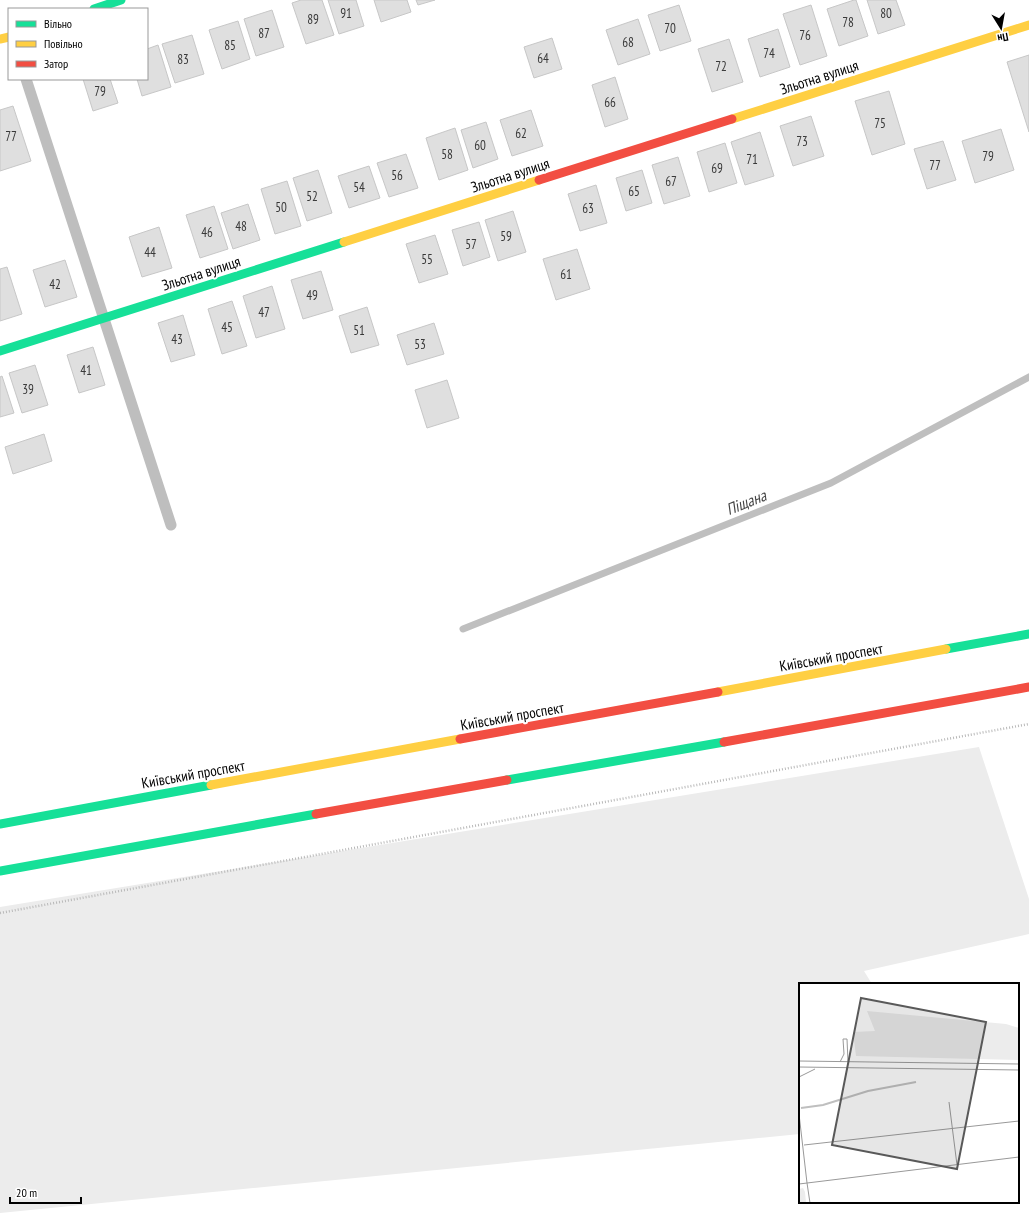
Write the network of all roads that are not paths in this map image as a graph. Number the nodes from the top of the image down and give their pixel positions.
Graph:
1 (122, 0) edge
2 (97, 8) edge
3 (1029, 25) edge
4 (26, 80) edge
5 (104, 318) junction
6 (0, 351) edge
7 (171, 525) dead end
8 (1029, 634) edge
9 (1029, 688) edge
10 (0, 824) edge
11 (0, 870) edge

1 - 2 main road
3 - 5 main road, Зльотна вулиця
4 - 5 lane
5 - 6 main road, Зльотна вулиця
5 - 7 lane
8 - 10 main road, Київський проспект
9 - 11 main road

